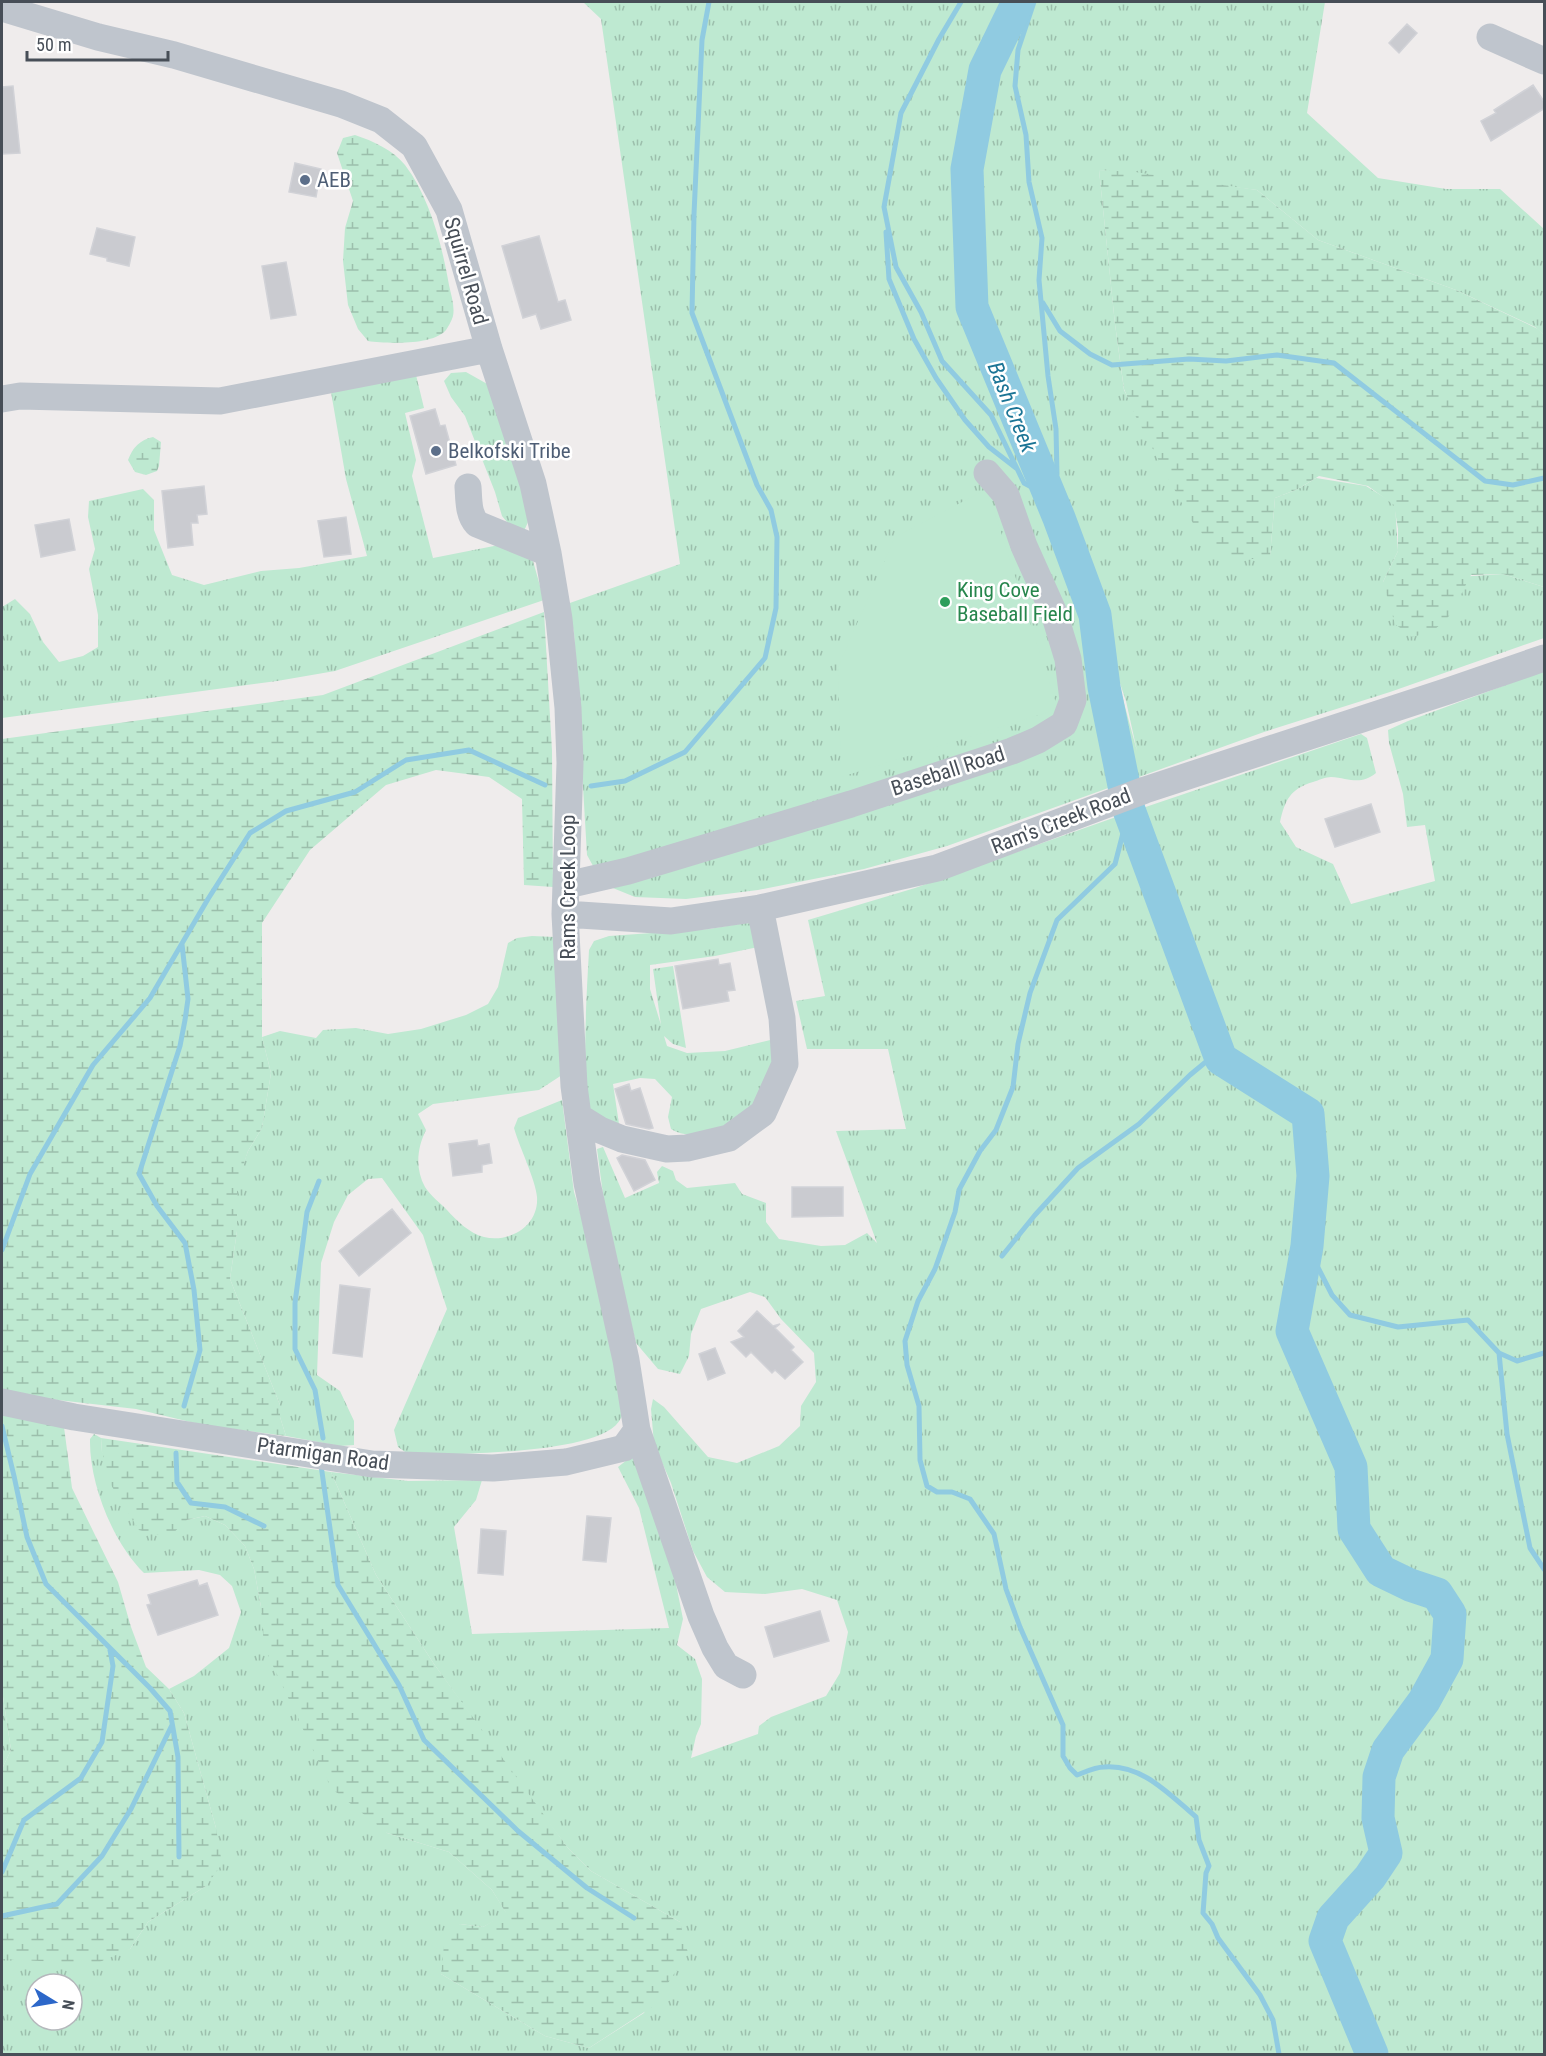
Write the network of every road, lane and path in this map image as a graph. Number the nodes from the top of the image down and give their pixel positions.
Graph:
1 (2, 8) edge
2 (1490, 37) dead end
3 (1545, 61) edge
4 (489, 348) junction
5 (2, 399) edge
6 (987, 473) dead end
7 (468, 487) dead end
8 (548, 553) junction
9 (1545, 658) edge
10 (567, 885) junction
11 (760, 908) junction
12 (565, 915) junction
13 (579, 1116) junction
14 (2, 1402) edge
15 (637, 1430) junction
16 (743, 1675) dead end

1 - 4 street, Squirrel Road
2 - 3 street
4 - 5 street, Squirrel Road
4 - 8 street, Rams Creek Loop
6 - 10 street, Baseball Road
7 - 8 street
8 - 10 street, Rams Creek Loop
9 - 11 street, Ram's Creek Road
10 - 12 street, Rams Creek Loop
11 - 12 street, Ram's Creek Road
11 - 13 street
12 - 13 street, Rams Creek Loop
13 - 15 street, Rams Creek Loop
14 - 15 street, Ptarmigan Road
15 - 16 street, Rams Creek Loop

